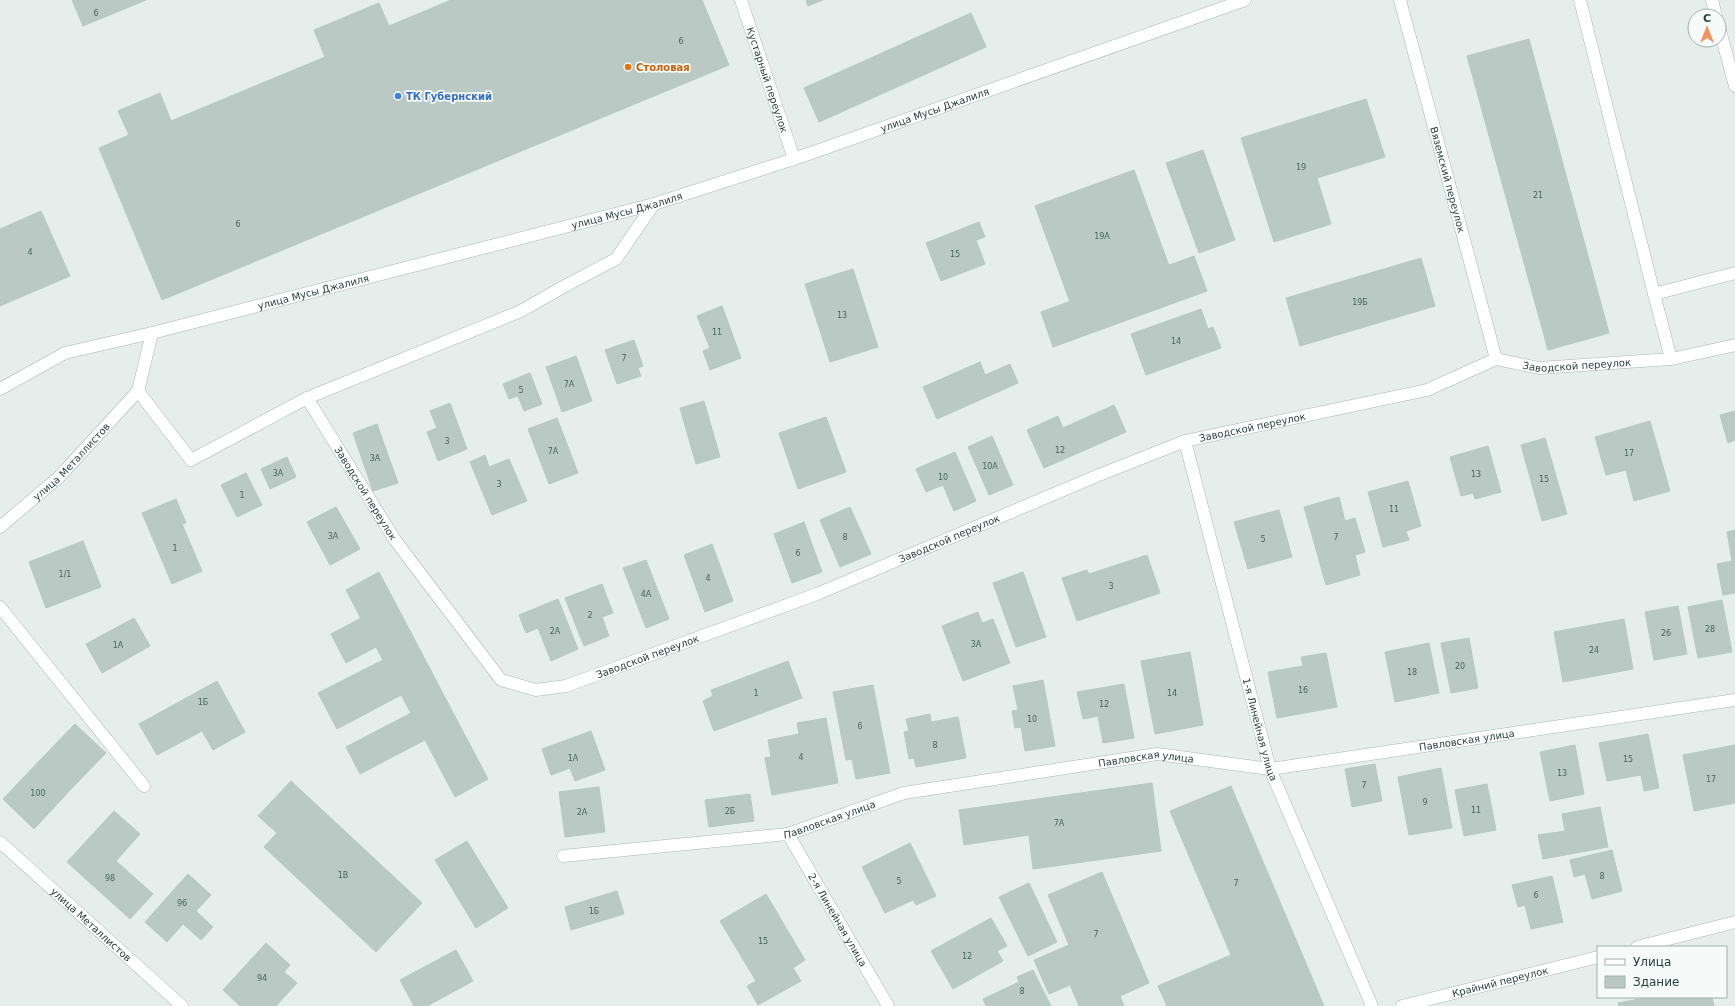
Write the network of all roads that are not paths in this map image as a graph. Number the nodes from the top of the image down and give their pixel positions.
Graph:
1 (741, 0) edge
2 (1245, 0) edge
3 (1400, 0) edge
4 (1580, 0) edge
5 (1725, 48) edge
6 (1735, 86) edge
7 (794, 159) junction
8 (654, 204) junction
9 (1735, 273) edge
10 (1654, 294) junction
11 (152, 333) junction
12 (1735, 345) edge
13 (1496, 360) junction
14 (1670, 360) junction
15 (0, 389) edge
16 (138, 391) junction
17 (307, 398) junction
18 (1185, 441) junction
19 (0, 527) edge
20 (0, 607) edge
21 (1735, 700) edge
22 (1270, 770) junction
23 (144, 786) dead end
24 (788, 834) junction
25 (0, 842) edge
26 (563, 856) dead end
27 (1735, 922) edge
28 (1641, 946) edge
29 (1597, 957) edge
30 (182, 1006) edge
31 (888, 1006) edge
32 (1372, 1006) edge
33 (1402, 1006) edge

1 - 7 street, Кустарный переулок
2 - 7 street, улица Мусы Джалиля
3 - 13 street, Вяземский переулок
4 - 10 street
5 - 6 street
7 - 8 street, улица Мусы Джалиля
8 - 11 street, улица Мусы Джалиля
8 - 17 street
9 - 10 street
10 - 14 street
11 - 15 street, улица Мусы Джалиля
11 - 16 street
12 - 14 street, Заводской переулок
13 - 14 street, Заводской переулок
13 - 18 street, Заводской переулок
16 - 17 street
16 - 19 street, улица Металлистов
17 - 18 street, Заводской переулок
18 - 22 street, 1-я Линейная улица
20 - 23 street
21 - 22 street, Павловская улица
22 - 24 street, Павловская улица
22 - 32 street, 1-я Линейная улица
24 - 26 street, Павловская улица
24 - 31 street, 2-я Линейная улица
25 - 30 street, улица Металлистов
27 - 28 street
29 - 33 street, Крайний переулок

